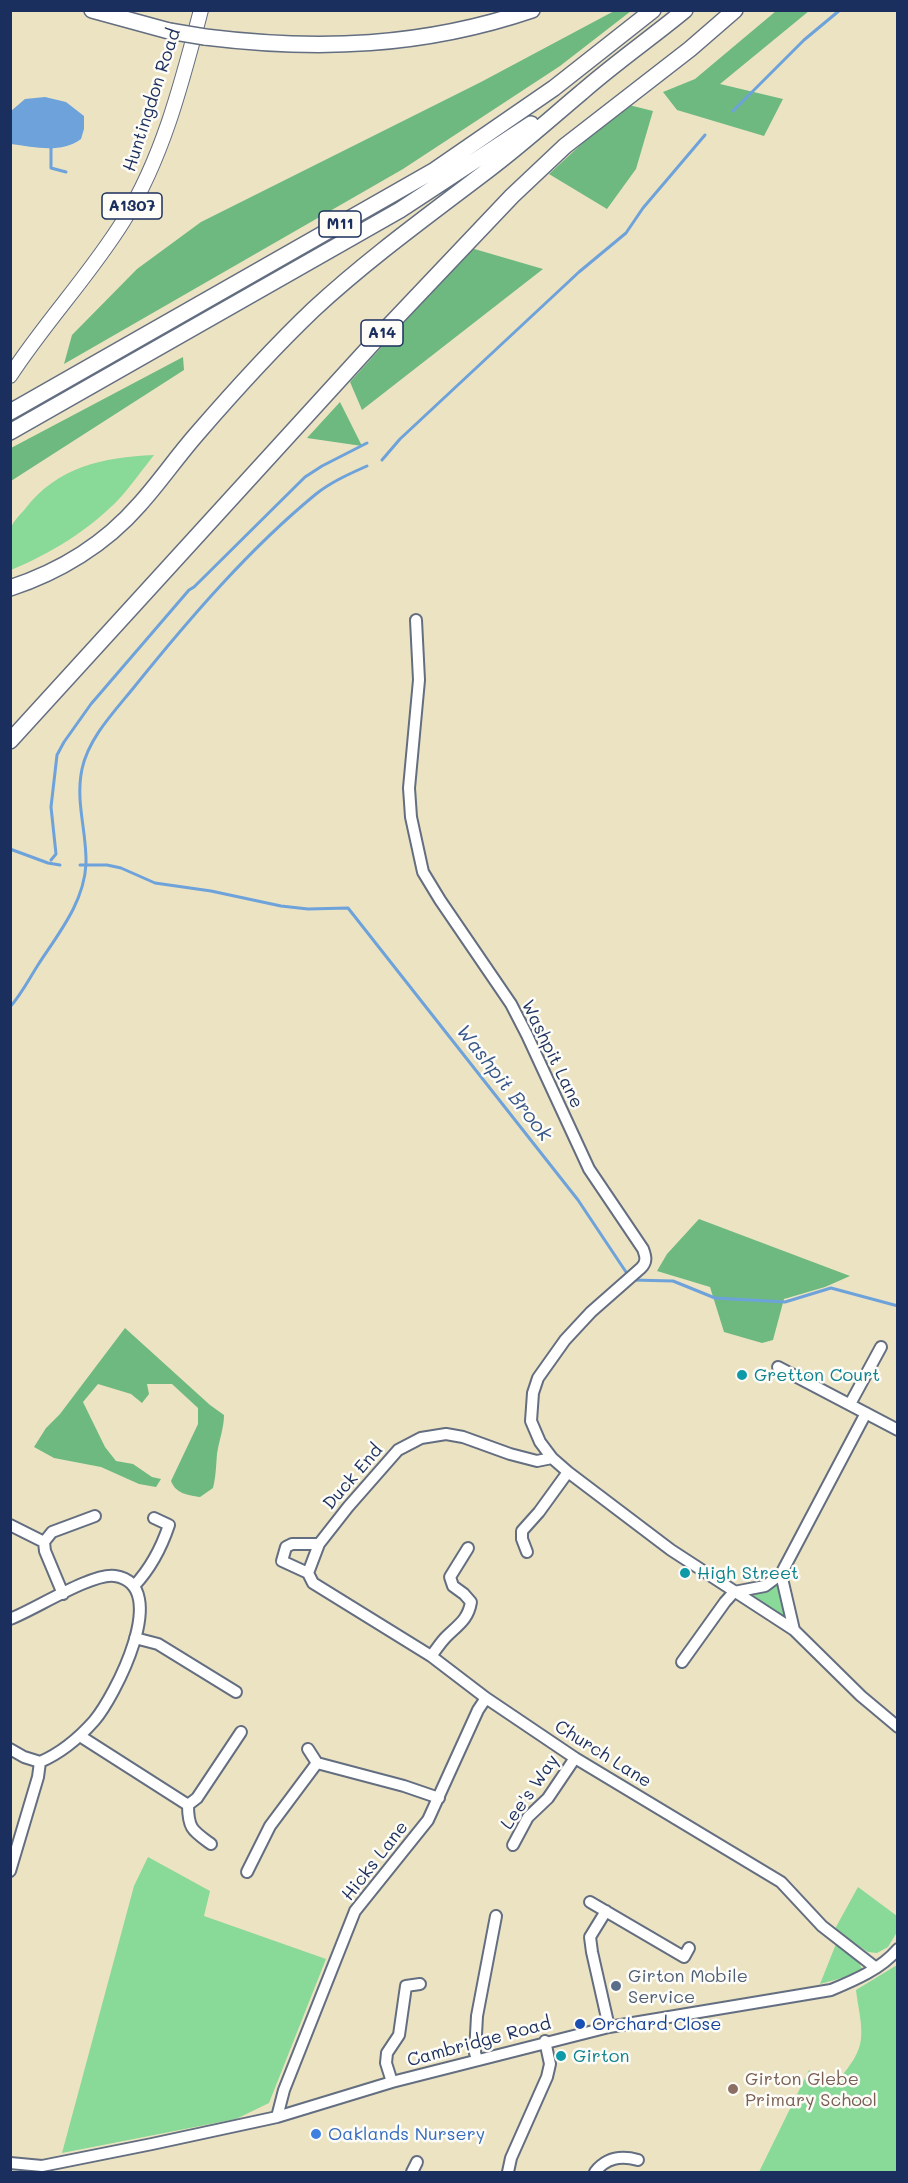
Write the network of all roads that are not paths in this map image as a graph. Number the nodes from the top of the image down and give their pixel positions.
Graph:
1 (92, 10) edge
2 (201, 10) edge
3 (532, 10) edge
4 (653, 10) edge
5 (685, 10) edge
6 (735, 10) edge
7 (582, 92) junction
8 (10, 376) edge
9 (10, 412) edge
10 (10, 432) edge
11 (10, 588) edge
12 (416, 620) dead end
13 (10, 741) edge
14 (880, 1346) dead end
15 (778, 1367) dead end
16 (850, 1404) junction
17 (866, 1413) junction
18 (897, 1430) edge
19 (552, 1458) junction
20 (568, 1472) junction
21 (96, 1516) dead end
22 (154, 1518) dead end
23 (10, 1525) edge
24 (44, 1542) junction
25 (319, 1544) junction
26 (468, 1548) dead end
27 (526, 1552) dead end
28 (308, 1573) junction
29 (781, 1574) junction
30 (134, 1586) junction
31 (734, 1592) junction
32 (63, 1594) junction
33 (10, 1619) edge
34 (794, 1630) junction
35 (135, 1638) junction
36 (431, 1656) junction
37 (682, 1662) dead end
38 (236, 1692) dead end
39 (486, 1698) junction
40 (897, 1727) edge
41 (241, 1731) dead end
42 (80, 1736) junction
43 (10, 1749) edge
44 (308, 1749) dead end
45 (574, 1758) junction
46 (40, 1762) junction
47 (317, 1763) junction
48 (439, 1798) junction
49 (188, 1805) junction
50 (10, 1828) edge
51 (22, 1831) junction
52 (211, 1844) dead end
53 (513, 1845) dead end
54 (10, 1871) edge
55 (247, 1872) dead end
56 (590, 1902) dead end
57 (606, 1911) junction
58 (496, 1916) dead end
59 (689, 1948) dead end
60 (897, 1949) edge
61 (876, 1968) junction
62 (420, 1984) dead end
63 (609, 2026) junction
64 (545, 2041) junction
65 (477, 2059) junction
66 (392, 2082) junction
67 (277, 2117) junction
68 (638, 2160) dead end
69 (10, 2163) edge
70 (23, 2168) edge
71 (508, 2172) edge
72 (595, 2172) edge

1 - 3 highway, bridge
2 - 8 main road, Huntingdon Road / A1307
4 - 9 highway, M11
5 - 7 highway
6 - 13 highway, A14
7 - 10 highway, M11
7 - 11 highway
12 - 19 street, Washpit Lane
14 - 16 street
15 - 16 street
16 - 17 street
17 - 18 street
17 - 29 street
19 - 20 street
19 - 25 street, Duck End
20 - 27 street
20 - 31 street
21 - 24 street
22 - 30 street
23 - 24 street
24 - 32 street
25 - 28 street, Duck End
25 - 28 street, Church Lane
26 - 36 street
28 - 36 street, Church Lane
29 - 31 street
29 - 34 street
30 - 32 street
30 - 35 street
31 - 34 street
31 - 37 street
32 - 33 street
34 - 40 street
35 - 38 street
35 - 42 street
36 - 39 street, Church Lane
39 - 45 street, Church Lane
39 - 48 street, Hicks Lane
41 - 49 street
42 - 46 street
42 - 49 street
43 - 46 street
44 - 47 street
45 - 53 street, Lee's Way
45 - 61 street, Church Lane
46 - 51 street
47 - 48 street
47 - 55 street
48 - 67 street, Hicks Lane
49 - 52 street
50 - 51 street
51 - 54 street
56 - 57 street
57 - 59 street
57 - 63 street
58 - 65 street
60 - 61 street, Cambridge Road
61 - 63 street, Cambridge Road
62 - 66 street
63 - 64 street, Cambridge Road
64 - 65 street, Cambridge Road
64 - 71 street
65 - 66 street, Cambridge Road
66 - 67 street, Cambridge Road
67 - 70 street, Cambridge Road
68 - 72 street
69 - 70 street, Cambridge Road

